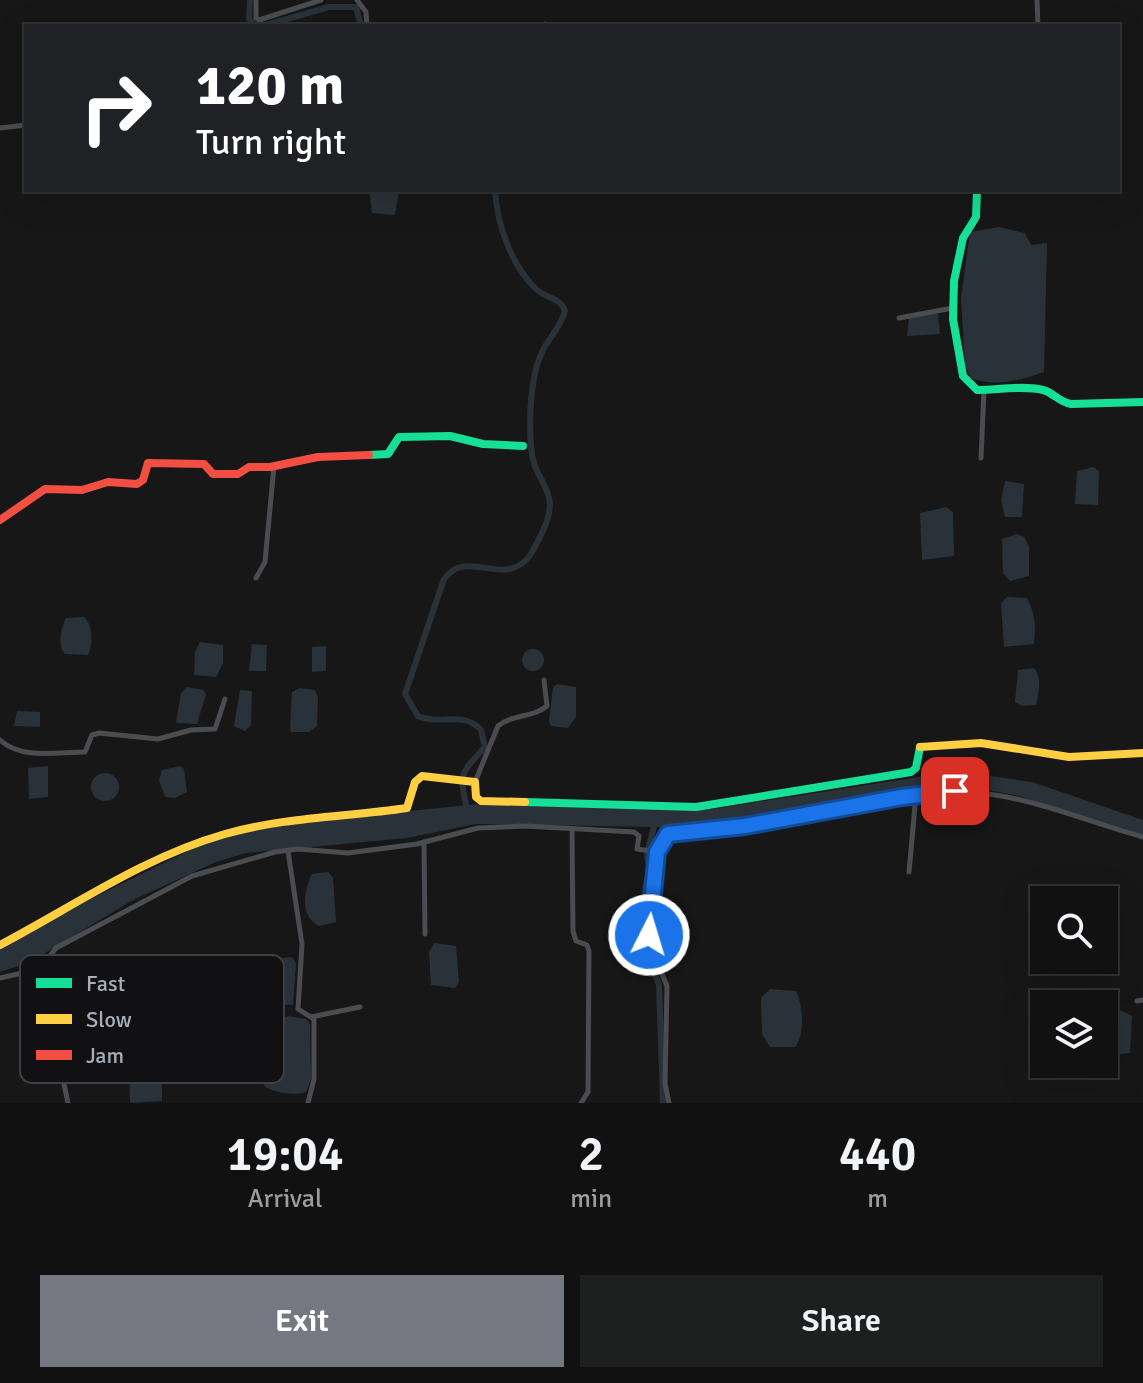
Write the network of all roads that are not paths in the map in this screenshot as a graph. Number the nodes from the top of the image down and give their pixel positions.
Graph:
1 (256, 0) edge
2 (321, 0) edge
3 (357, 0) edge
4 (1037, 0) edge
5 (367, 24) edge
6 (1038, 24) edge
7 (24, 125) edge
8 (0, 128) edge
9 (977, 192) edge
10 (953, 308) junction
11 (899, 318) dead end
12 (984, 390) junction
13 (1143, 402) edge
14 (523, 446) dead end
15 (981, 458) dead end
16 (274, 465) junction
17 (0, 520) edge
18 (256, 578) dead end
19 (544, 680) dead end
20 (225, 699) dead end
21 (0, 740) edge
22 (1143, 753) edge
23 (473, 782) junction
24 (916, 795) junction
25 (572, 829) junction
26 (1143, 837) edge
27 (424, 842) junction
28 (288, 851) junction
29 (656, 852) junction
30 (909, 872) dead end
31 (425, 934) dead end
32 (0, 945) edge
33 (51, 955) edge
34 (20, 974) edge
35 (0, 978) edge
36 (360, 1007) dead end
37 (311, 1017) junction
38 (64, 1083) edge
39 (68, 1103) edge
40 (308, 1103) edge
41 (581, 1103) edge
42 (669, 1103) edge

1 - 2 street
3 - 5 street
4 - 6 street
7 - 8 street
9 - 10 street
10 - 11 street
10 - 12 street
12 - 13 street
12 - 15 street
14 - 16 street
16 - 17 street
16 - 18 street
19 - 23 street
20 - 21 street
22 - 23 street
23 - 32 street
24 - 26 street
24 - 29 street
24 - 30 street
25 - 27 street
25 - 29 street
25 - 41 street
27 - 28 street
27 - 31 street
28 - 33 street
28 - 37 street
29 - 42 street
34 - 35 street
36 - 37 street
37 - 40 street
38 - 39 street

